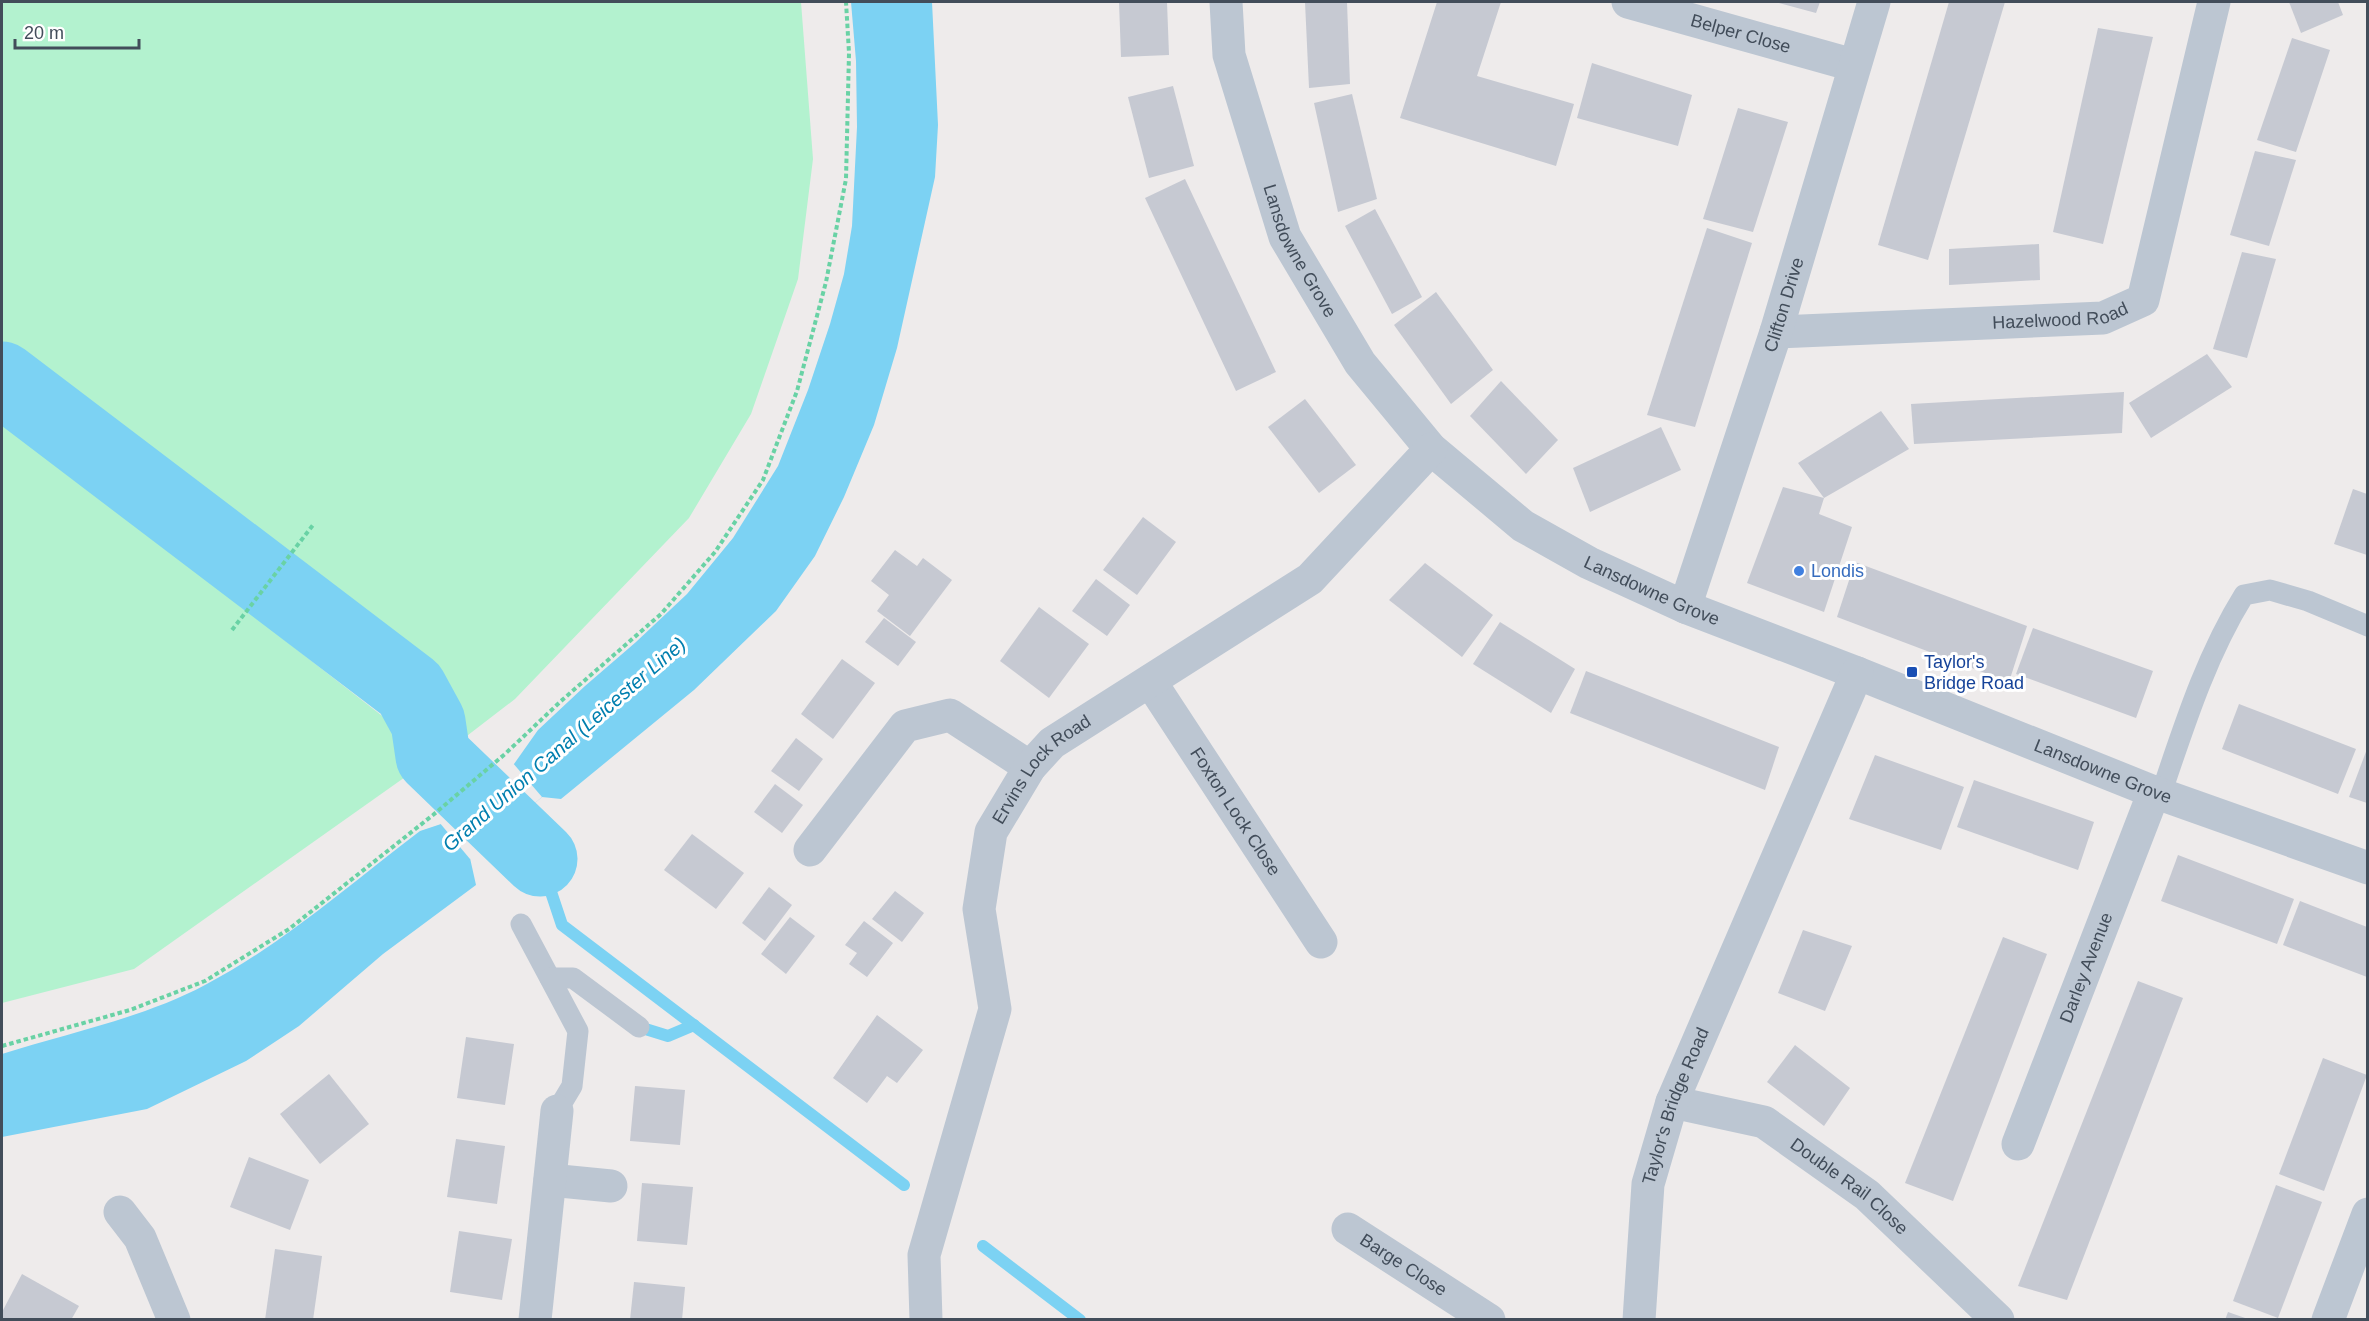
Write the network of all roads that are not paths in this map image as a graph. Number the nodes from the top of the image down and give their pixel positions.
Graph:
1 (1226, 2) edge
2 (1628, 2) edge
3 (1874, 2) edge
4 (2214, 2) edge
5 (1853, 65) junction
6 (1776, 332) junction
7 (1431, 449) junction
8 (1685, 606) junction
9 (2367, 626) edge
10 (1857, 673) junction
11 (1150, 681) junction
12 (1030, 767) junction
13 (2157, 793) junction
14 (810, 850) dead end
15 (2367, 868) edge
16 (521, 924) dead end
17 (1321, 942) dead end
18 (550, 978) junction
19 (639, 1027) dead end
20 (1672, 1102) junction
21 (557, 1111) joint
22 (2018, 1144) dead end
23 (550, 1180) junction
24 (611, 1186) dead end
25 (120, 1212) dead end
26 (2367, 1214) edge
27 (1348, 1229) dead end
28 (174, 1320) edge
29 (535, 1320) edge
30 (926, 1320) edge
31 (1489, 1320) edge
32 (1639, 1320) edge
33 (1998, 1320) edge
34 (2328, 1320) edge

1 - 7 street, Lansdowne Grove
2 - 5 street, Belper Close
3 - 5 street, Clifton Drive
4 - 6 street, Hazelwood Road
5 - 6 street, Clifton Drive
6 - 8 street, Clifton Drive
7 - 8 street, Lansdowne Grove
7 - 11 street, Ervins Lock Road
8 - 10 street, Lansdowne Grove
9 - 13 lane
10 - 13 street, Lansdowne Grove
10 - 20 street, Taylor's Bridge Road
11 - 12 street, Ervins Lock Road
11 - 17 street, Foxton Lock Close
12 - 14 street
12 - 30 street, Ervins Lock Road
13 - 15 street, Lansdowne Grove
13 - 22 street, Darley Avenue
16 - 18 lane
18 - 19 lane
18 - 21 lane
20 - 32 street, Taylor's Bridge Road
20 - 33 street, Double Rail Close
21 - 23 street
23 - 24 street
23 - 29 street
25 - 28 street
26 - 34 street
27 - 31 street, Barge Close

